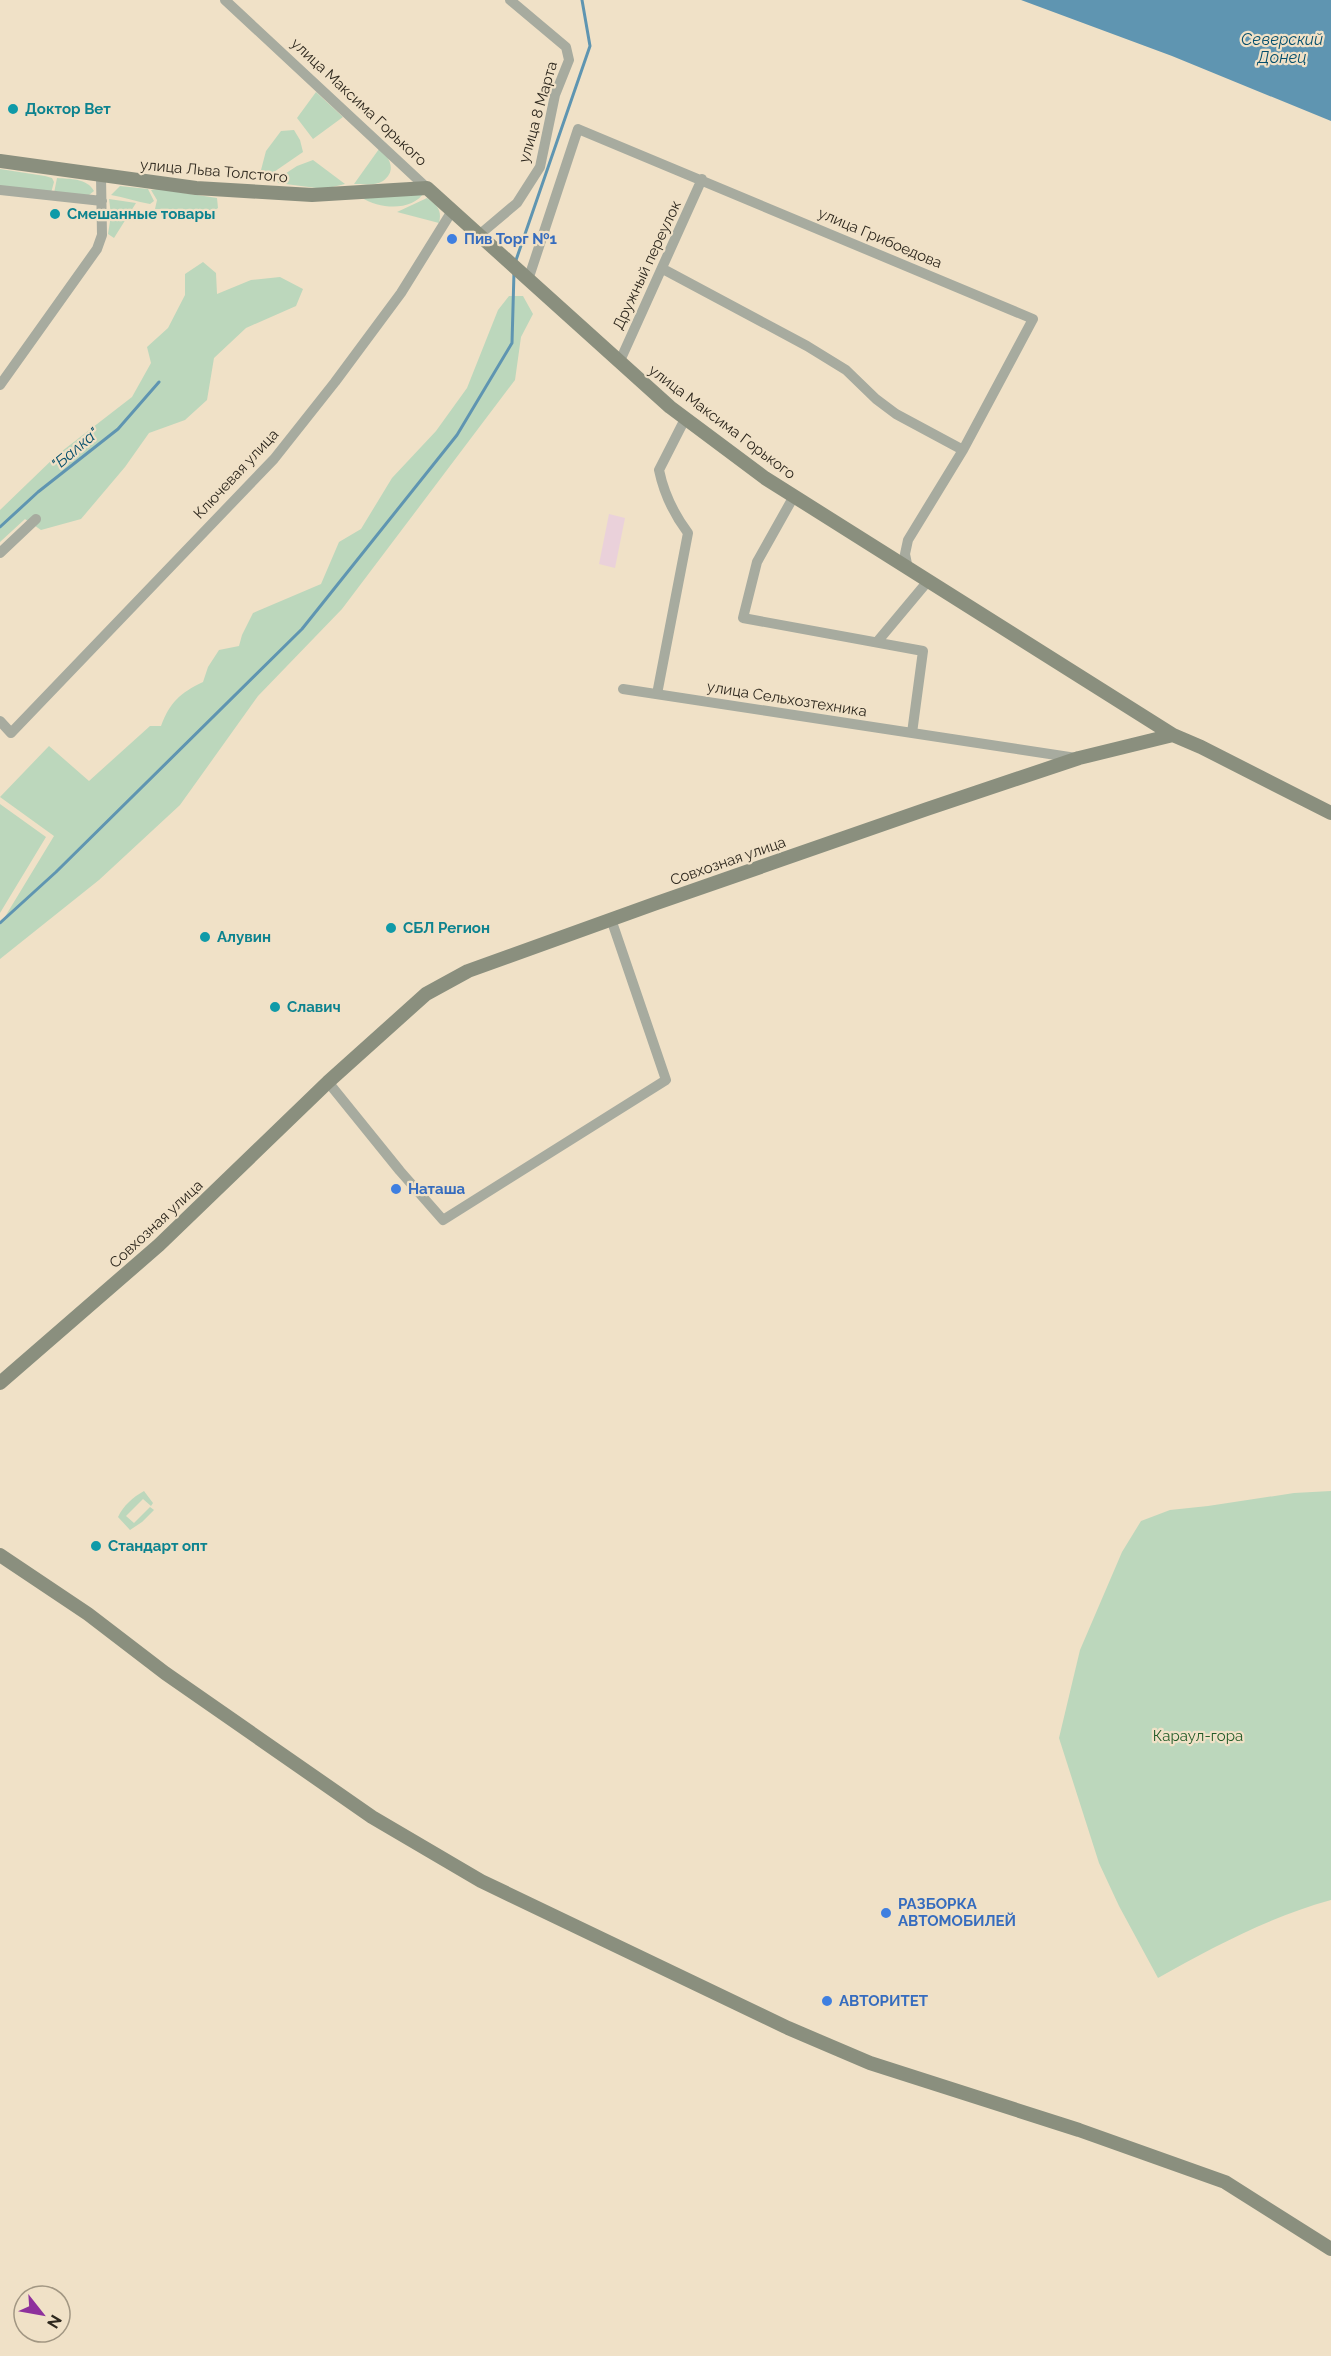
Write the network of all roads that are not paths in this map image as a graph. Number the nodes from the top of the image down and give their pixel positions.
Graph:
1 (510, 0) edge
2 (230, 2) edge
3 (0, 161) edge
4 (101, 177) junction
5 (702, 179) junction
6 (427, 188) junction
7 (0, 190) edge
8 (102, 201) junction
9 (452, 211) junction
10 (479, 235) junction
11 (663, 269) junction
12 (528, 280) junction
13 (619, 363) junction
14 (0, 384) edge
15 (685, 419) junction
16 (963, 450) junction
17 (794, 496) junction
18 (36, 519) dead end
19 (0, 554) edge
20 (909, 568) junction
21 (928, 581) junction
22 (877, 642) junction
23 (623, 689) dead end
24 (657, 694) junction
25 (0, 721) edge
26 (912, 733) junction
27 (1173, 735) junction
28 (1079, 758) junction
29 (1331, 813) edge
30 (611, 919) junction
31 (328, 1082) junction
32 (0, 1383) edge
33 (0, 1555) edge
34 (1331, 2249) edge

1 - 10 street, улица 8 Марта
2 - 6 street, улица Максима Горького
3 - 4 street, улица Льва Толстого
4 - 6 street, улица Льва Толстого
4 - 8 street
5 - 11 street, Дружный переулок
5 - 12 street, улица Грибоедова
5 - 16 street, улица Грибоедова
6 - 9 street, улица Максима Горького
7 - 8 street
8 - 14 street
9 - 10 street, улица Максима Горького
9 - 25 street, Ключевая улица
10 - 12 street, улица Максима Горького
11 - 13 street, Дружный переулок
11 - 16 street
12 - 13 street, улица Максима Горького
13 - 15 street, улица Максима Горького
15 - 17 street, улица Максима Горького
15 - 24 street
16 - 20 street, улица Грибоедова
17 - 20 street, улица Максима Горького
17 - 22 street
18 - 19 street
20 - 21 street, улица Максима Горького
21 - 22 street
21 - 27 street, улица Максима Горького
22 - 26 street
23 - 24 street, улица Сельхозтехника
24 - 26 street, улица Сельхозтехника
26 - 28 street, улица Сельхозтехника
27 - 28 street, Совхозная улица
27 - 29 street, улица Максима Горького
28 - 30 street, Совхозная улица
30 - 31 street, Совхозная улица
30 - 31 street
31 - 32 street, Совхозная улица
33 - 34 street

